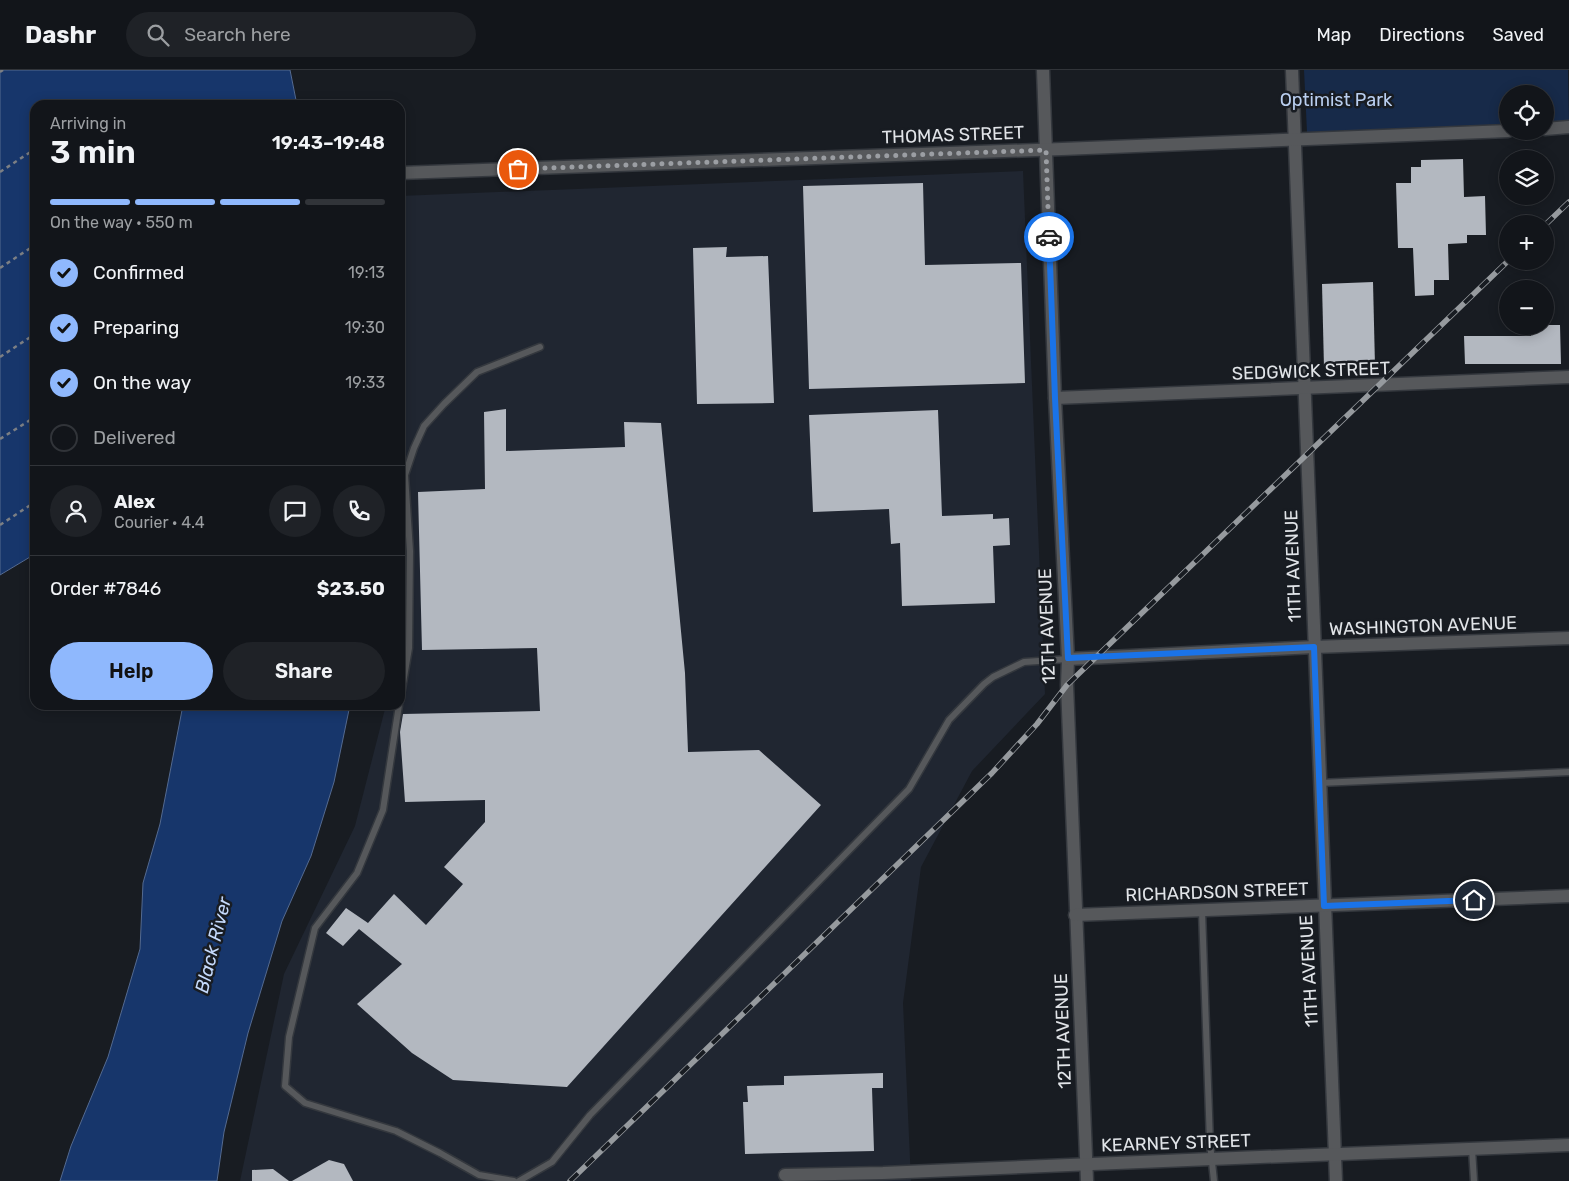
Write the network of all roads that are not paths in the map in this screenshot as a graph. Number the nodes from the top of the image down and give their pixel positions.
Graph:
1 (1043, 70) edge
2 (1292, 70) edge
3 (1569, 127) edge
4 (1554, 128) edge
5 (1499, 130) edge
6 (1294, 140) junction
7 (1046, 150) junction
8 (405, 173) edge
9 (540, 347) dead end
10 (1569, 377) edge
11 (1305, 388) junction
12 (1055, 398) junction
13 (405, 475) edge
14 (405, 475) edge
15 (1569, 638) edge
16 (1314, 647) junction
17 (1068, 658) junction
18 (405, 672) edge
19 (398, 710) edge
20 (1569, 772) edge
21 (1319, 783) junction
22 (1569, 896) edge
23 (1324, 906) junction
24 (1202, 911) junction
25 (1075, 916) junction
26 (1569, 1145) edge
27 (1472, 1149) junction
28 (1335, 1155) junction
29 (1211, 1159) junction
30 (1086, 1165) junction
31 (785, 1175) dead end
32 (514, 1181) edge
33 (519, 1181) edge
34 (1087, 1181) edge
35 (1214, 1181) edge
36 (1336, 1181) edge
37 (1474, 1181) edge

1 - 7 street, 12TH AVENUE
2 - 6 street, 11TH AVENUE
3 - 4 street
5 - 6 street, THOMAS STREET
6 - 7 street, THOMAS STREET
6 - 11 street, 11TH AVENUE
7 - 8 street, THOMAS STREET
7 - 12 street, 12TH AVENUE
9 - 13 lane
10 - 11 street, SEDGWICK STREET
11 - 12 street, SEDGWICK STREET
11 - 16 street, 11TH AVENUE
12 - 17 street, 12TH AVENUE
14 - 18 lane
15 - 16 street, WASHINGTON AVENUE
16 - 17 street, WASHINGTON AVENUE
16 - 21 street, 11TH AVENUE
17 - 25 street, 12TH AVENUE
17 - 33 lane
19 - 32 lane
20 - 21 lane
21 - 23 street, 11TH AVENUE
22 - 23 street, RICHARDSON STREET
23 - 24 street, RICHARDSON STREET
23 - 28 street, 11TH AVENUE
24 - 25 street, RICHARDSON STREET
24 - 29 lane
25 - 30 street, 12TH AVENUE
26 - 27 street, KEARNEY STREET
27 - 28 street, KEARNEY STREET
27 - 37 lane
28 - 29 street, KEARNEY STREET
28 - 36 street, 11TH AVENUE
29 - 30 street, KEARNEY STREET
29 - 35 lane
30 - 31 street, KEARNEY STREET
30 - 34 street, 12TH AVENUE

